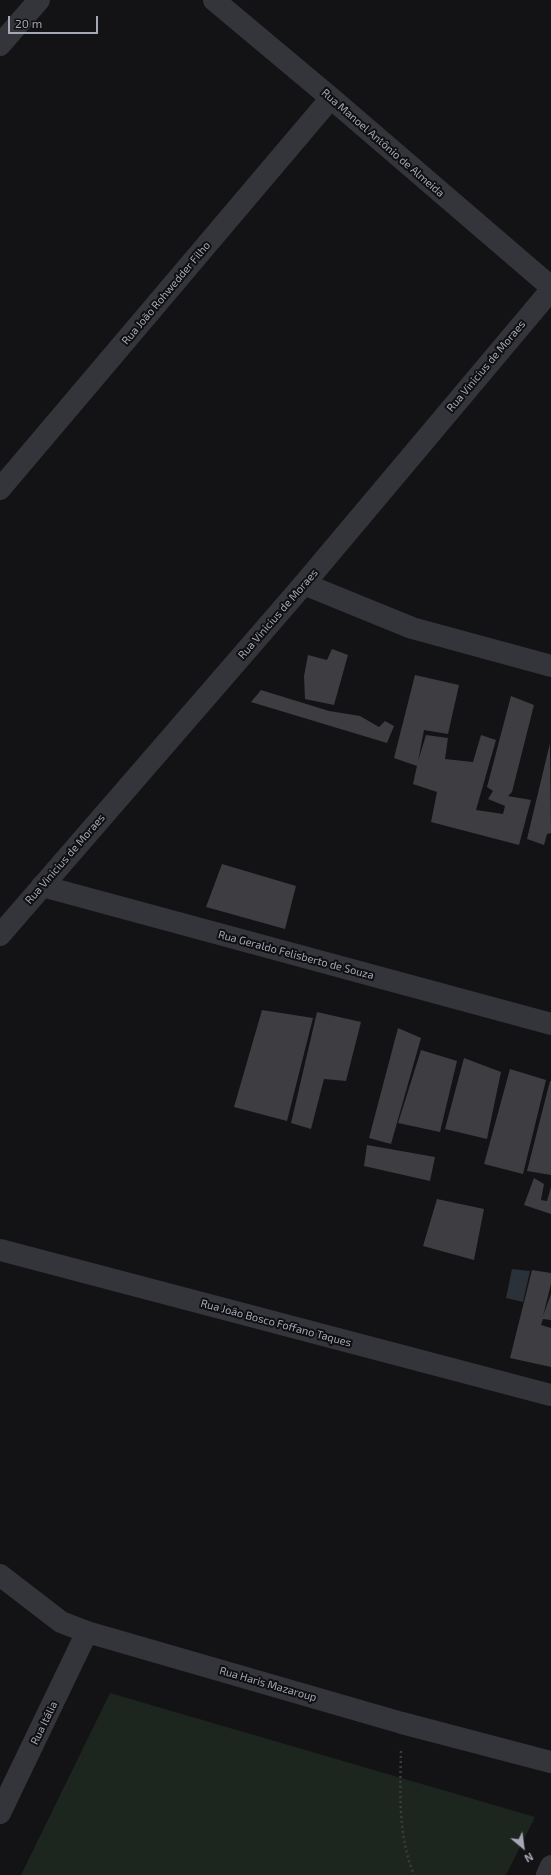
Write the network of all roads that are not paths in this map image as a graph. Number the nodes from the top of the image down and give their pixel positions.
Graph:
1 (39, 0) edge
2 (214, 0) edge
3 (0, 45) edge
4 (331, 98) junction
5 (551, 288) edge
6 (0, 489) edge
7 (304, 584) junction
8 (551, 666) edge
9 (42, 886) junction
10 (0, 935) edge
11 (551, 1024) edge
12 (0, 1250) edge
13 (551, 1396) edge
14 (0, 1575) edge
15 (87, 1632) junction
16 (551, 1762) edge
17 (0, 1813) edge
18 (551, 1866) edge
19 (547, 1875) edge

1 - 3 street
2 - 4 street, Rua Manoel Antônio de Almeida
4 - 5 street, Rua Manoel Antônio de Almeida
4 - 6 street, Rua João Rohwedder Filho
5 - 7 street, Rua Vinicius de Moraes
7 - 8 street
7 - 9 street, Rua Vinicius de Moraes
9 - 10 street, Rua Vinicius de Moraes
9 - 11 street, Rua Geraldo Felisberto de Souza
12 - 13 street, Rua João Bosco Foffano Taques
14 - 15 street, Rua Haris Mazaroup
15 - 16 street, Rua Haris Mazaroup
15 - 17 street, Rua Itália
18 - 19 street

